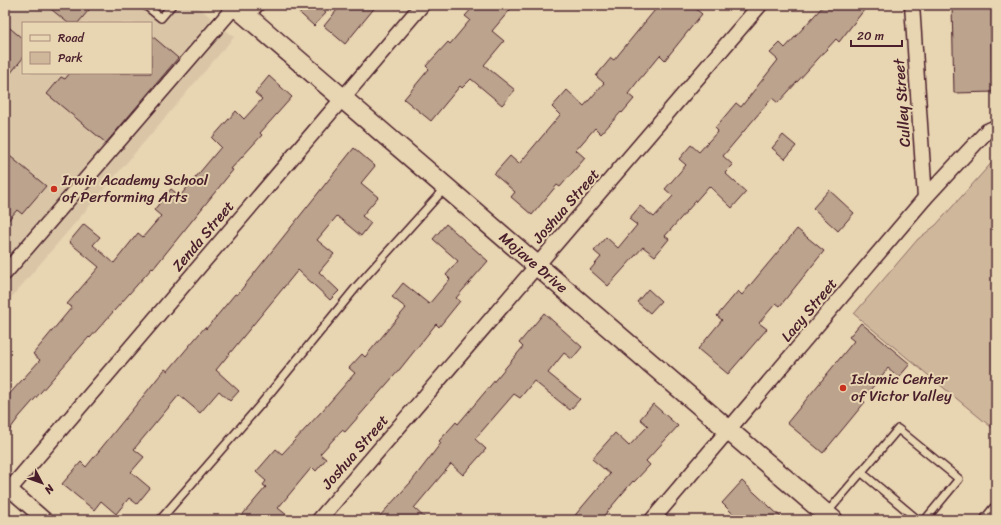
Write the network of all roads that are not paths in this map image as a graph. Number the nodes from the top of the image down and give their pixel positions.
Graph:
1 (145, 5) edge
2 (172, 5) edge
3 (422, 5) edge
4 (760, 5) edge
5 (912, 5) edge
6 (245, 8) edge
7 (343, 98) junction
8 (996, 127) edge
9 (446, 187) junction
10 (925, 198) junction
11 (538, 265) junction
12 (5, 273) edge
13 (729, 430) junction
14 (861, 472) junction
15 (7, 487) edge
16 (996, 510) edge
17 (827, 518) edge
18 (44, 520) edge
19 (160, 520) edge
20 (319, 520) edge
21 (652, 520) edge
22 (918, 520) edge
23 (924, 520) edge
24 (988, 520) edge

1 - 2 lane
3 - 7 street, Zenda Street
4 - 11 street, Joshua Street
5 - 10 street, Culley Street
6 - 7 street, Mojave Drive
6 - 12 street
7 - 9 street, Mojave Drive
7 - 15 street, Zenda Street
8 - 10 street, Lacy Street
9 - 11 street, Mojave Drive
9 - 19 lane
10 - 13 street, Lacy Street
11 - 13 street, Mojave Drive
11 - 20 street, Joshua Street
13 - 17 street, Mojave Drive
13 - 21 street, Lacy Street
14 - 17 lane
14 - 22 lane
14 - 23 lane
15 - 18 street
16 - 24 street

